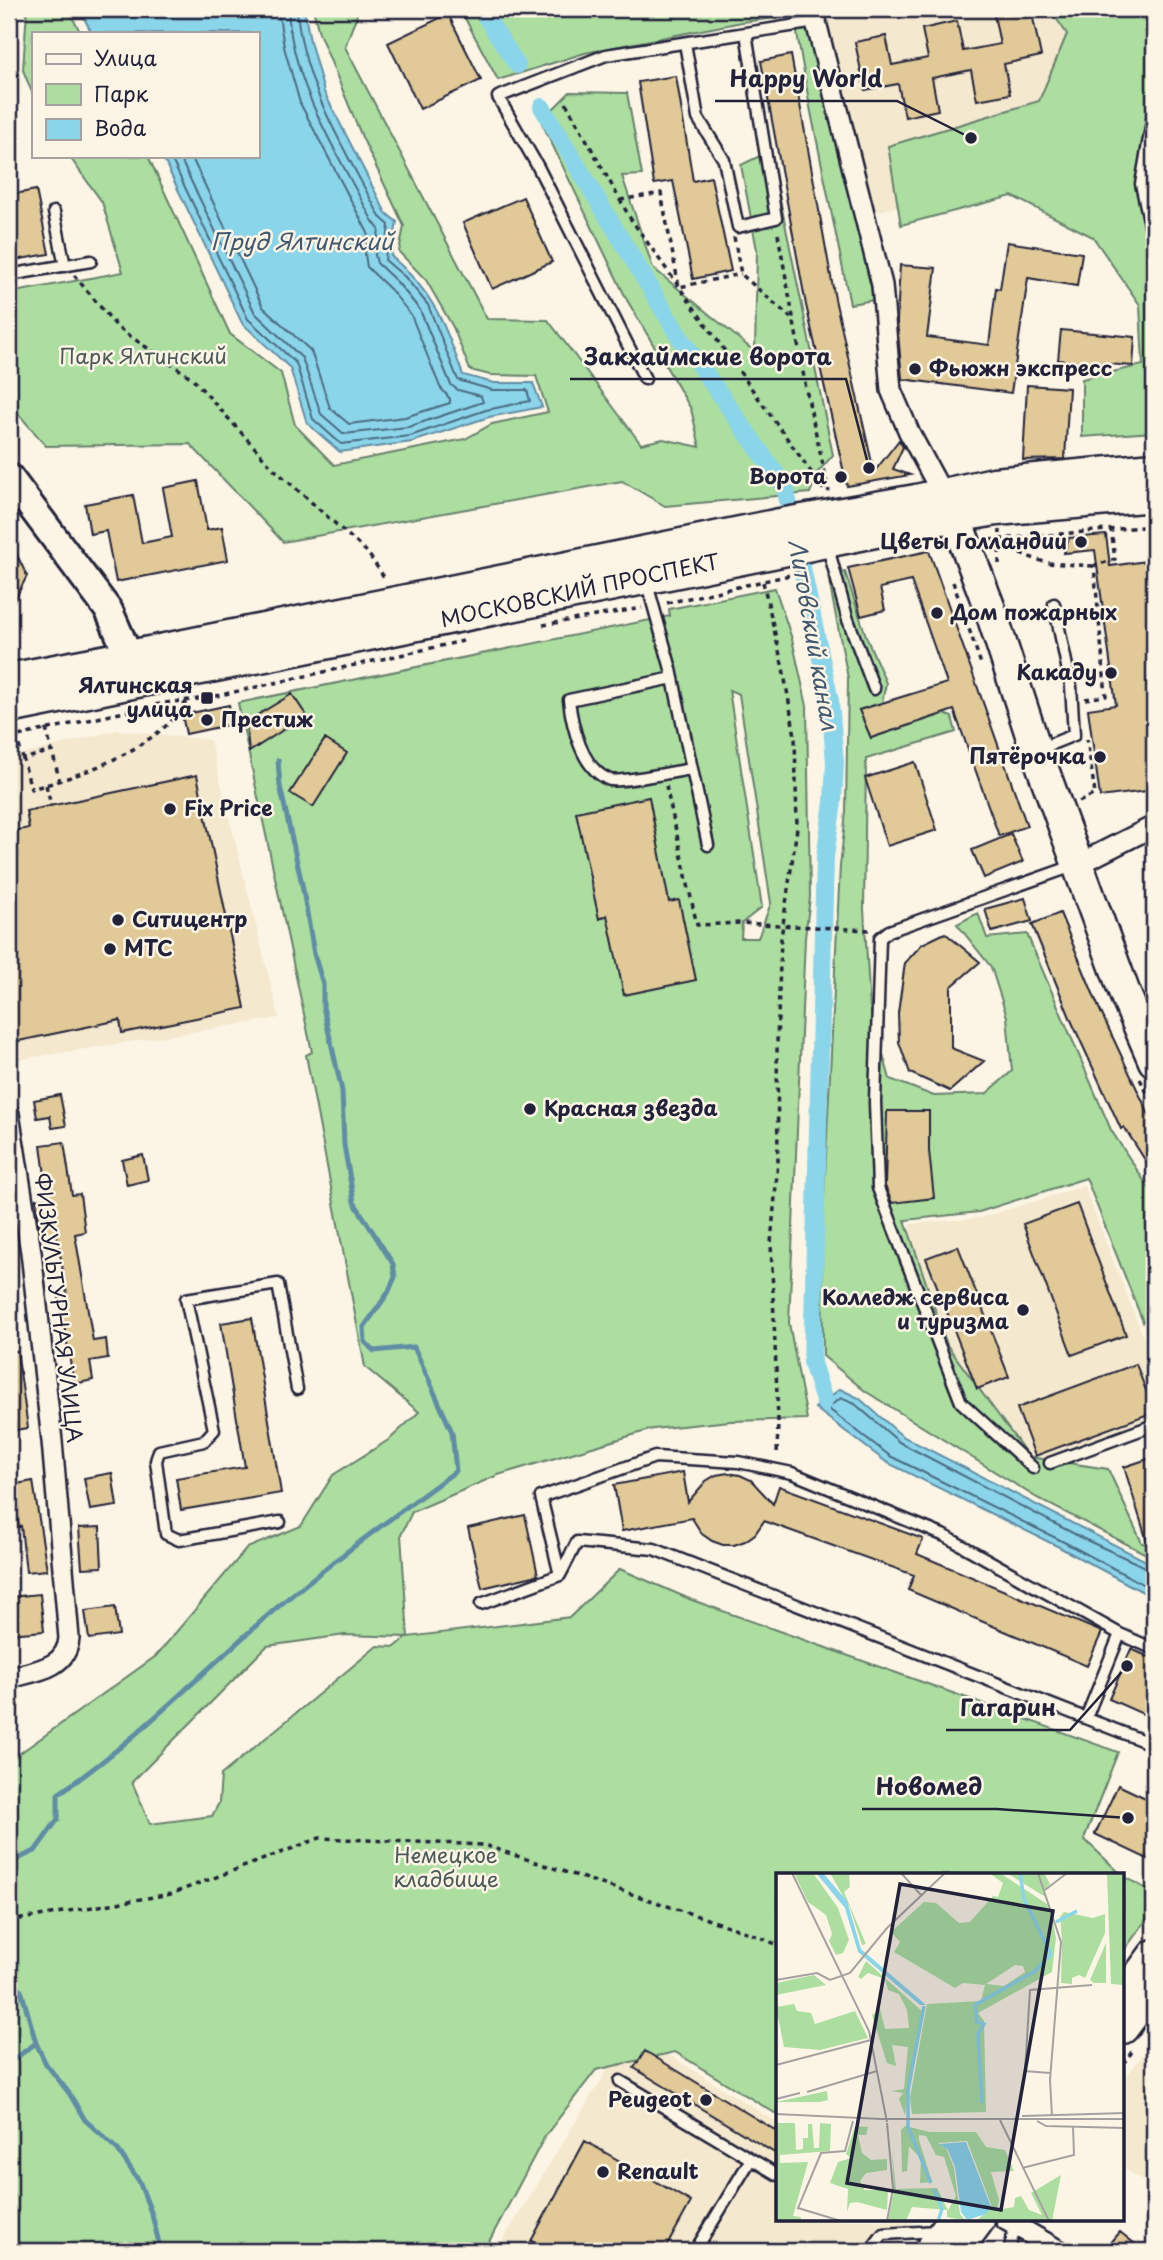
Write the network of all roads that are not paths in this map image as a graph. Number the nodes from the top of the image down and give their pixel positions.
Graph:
1 (817, 15) edge
2 (746, 33) junction
3 (685, 43) junction
4 (1154, 110) edge
5 (54, 212) dead end
6 (1154, 243) edge
7 (91, 261) dead end
8 (65, 266) junction
9 (9, 275) edge
10 (645, 379) dead end
11 (1154, 468) edge
12 (9, 477) edge
13 (1154, 496) edge
14 (18, 506) edge
15 (949, 506) junction
16 (799, 542) junction
17 (645, 578) junction
18 (1054, 604) dead end
19 (122, 657) junction
20 (673, 678) junction
21 (9, 679) edge
22 (874, 689) dead end
23 (12, 722) edge
24 (1036, 750) junction
25 (692, 769) junction
26 (1154, 826) edge
27 (708, 845) dead end
28 (1079, 864) junction
29 (1154, 1061) edge
30 (9, 1114) edge
31 (297, 1389) dead end
32 (1154, 1425) edge
33 (1051, 1463) dead end
34 (1033, 1468) dead end
35 (280, 1522) dead end
36 (561, 1575) junction
37 (481, 1604) dead end
38 (1120, 1634) junction
39 (1154, 1649) edge
40 (9, 1678) edge
41 (1086, 1718) junction
42 (1154, 1745) edge
43 (1154, 1955) edge
44 (1154, 1987) edge
45 (1124, 1996) edge
46 (1124, 2027) edge
47 (620, 2081) dead end
48 (751, 2159) junction
49 (776, 2174) edge
50 (975, 2222) edge
51 (1010, 2223) edge
52 (946, 2238) edge
53 (695, 2251) edge
54 (870, 2251) edge
55 (1009, 2251) edge
56 (1060, 2251) edge

1 - 2 lane
1 - 15 street
2 - 3 lane
2 - 3 lane
3 - 10 lane
4 - 6 lane
5 - 8 lane
7 - 8 lane
8 - 9 lane
11 - 15 main road, МОСКОВСКИЙ ПРОСПЕКТ
12 - 14 street
13 - 15 main road, МОСКОВСКИЙ ПРОСПЕКТ
14 - 19 street
15 - 16 main road, МОСКОВСКИЙ ПРОСПЕКТ
15 - 24 main road
16 - 17 main road, МОСКОВСКИЙ ПРОСПЕКТ
16 - 19 main road, МОСКОВСКИЙ ПРОСПЕКТ
16 - 22 lane
17 - 20 lane
17 - 23 main road, МОСКОВСКИЙ ПРОСПЕКТ
18 - 24 lane
19 - 21 main road, МОСКОВСКИЙ ПРОСПЕКТ
20 - 25 lane
20 - 25 lane
24 - 28 main road
25 - 27 lane
26 - 28 street
28 - 29 main road
28 - 34 lane
30 - 40 street, ФИЗКУЛЬТУРНАЯ УЛИЦА
31 - 35 lane
32 - 33 lane
36 - 37 lane
36 - 38 lane
36 - 41 lane
38 - 39 lane
38 - 41 lane
41 - 42 lane
43 - 45 main road
44 - 46 main road
47 - 48 lane
48 - 49 lane
48 - 53 lane
50 - 52 main road
51 - 55 lane
51 - 56 street
52 - 54 lane

